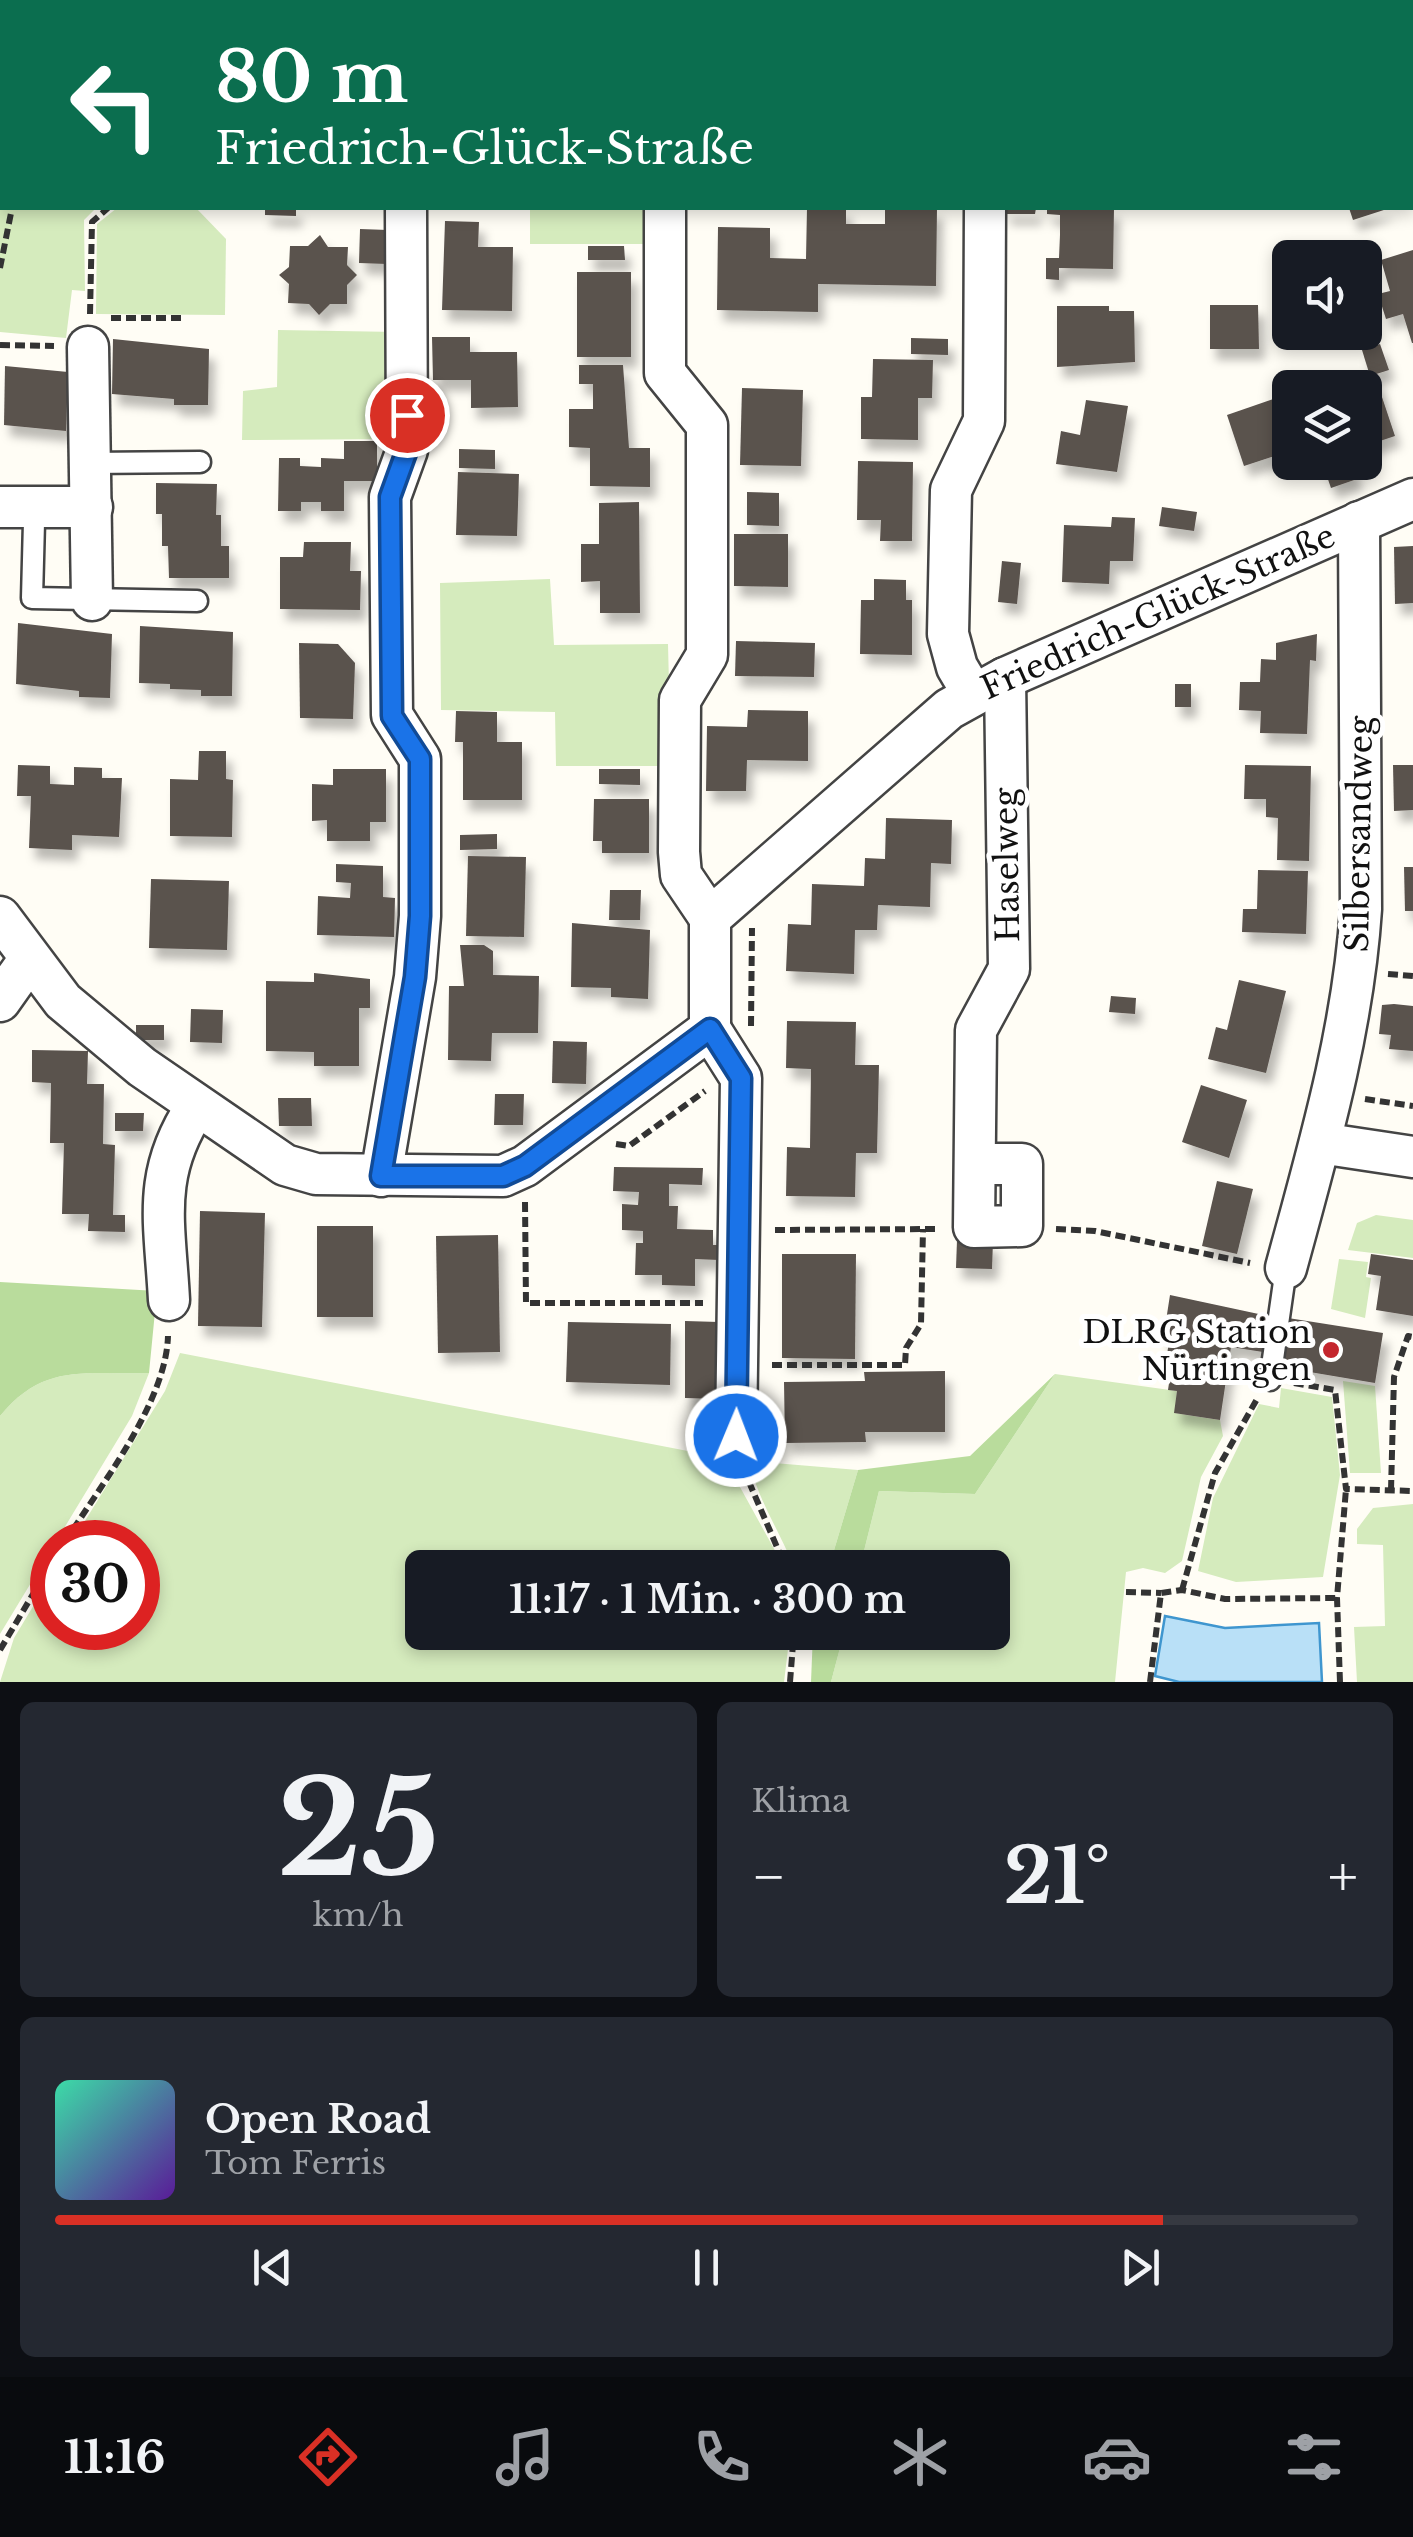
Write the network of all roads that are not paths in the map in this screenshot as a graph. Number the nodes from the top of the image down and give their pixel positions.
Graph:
1 (406, 210) edge
2 (665, 210) edge
3 (985, 210) edge
4 (89, 332) road end
5 (88, 462) junction
6 (200, 462) dead end
7 (1413, 499) edge
8 (92, 507) junction
9 (17, 514) edge
10 (1358, 522) junction
11 (92, 600) junction
12 (198, 601) dead end
13 (989, 686) junction
14 (0, 917) edge
15 (710, 918) junction
16 (29, 960) junction
17 (0, 1002) edge
18 (710, 1029) junction
19 (196, 1107) junction
20 (1320, 1143) junction
21 (1413, 1157) edge
22 (975, 1164) dead end
23 (381, 1176) junction
24 (1286, 1268) joint
25 (169, 1300) road end
26 (1270, 1380) road end
27 (736, 1436) road end

1 - 23 street
2 - 15 street
3 - 13 street
4 - 5 street
5 - 6 lane
5 - 8 street
7 - 10 street, Friedrich-Glück-Straße
8 - 9 street
8 - 11 street
9 - 11 lane
10 - 13 street, Friedrich-Glück-Straße
10 - 20 street, Silbersandweg
11 - 12 lane
13 - 15 street, Friedrich-Glück-Straße
13 - 22 street, Haselweg
14 - 16 street
15 - 18 street
16 - 17 street
16 - 19 street
18 - 23 street
18 - 27 street
19 - 23 street
19 - 25 street
20 - 21 street
20 - 24 street, Silbersandweg
24 - 26 lane

